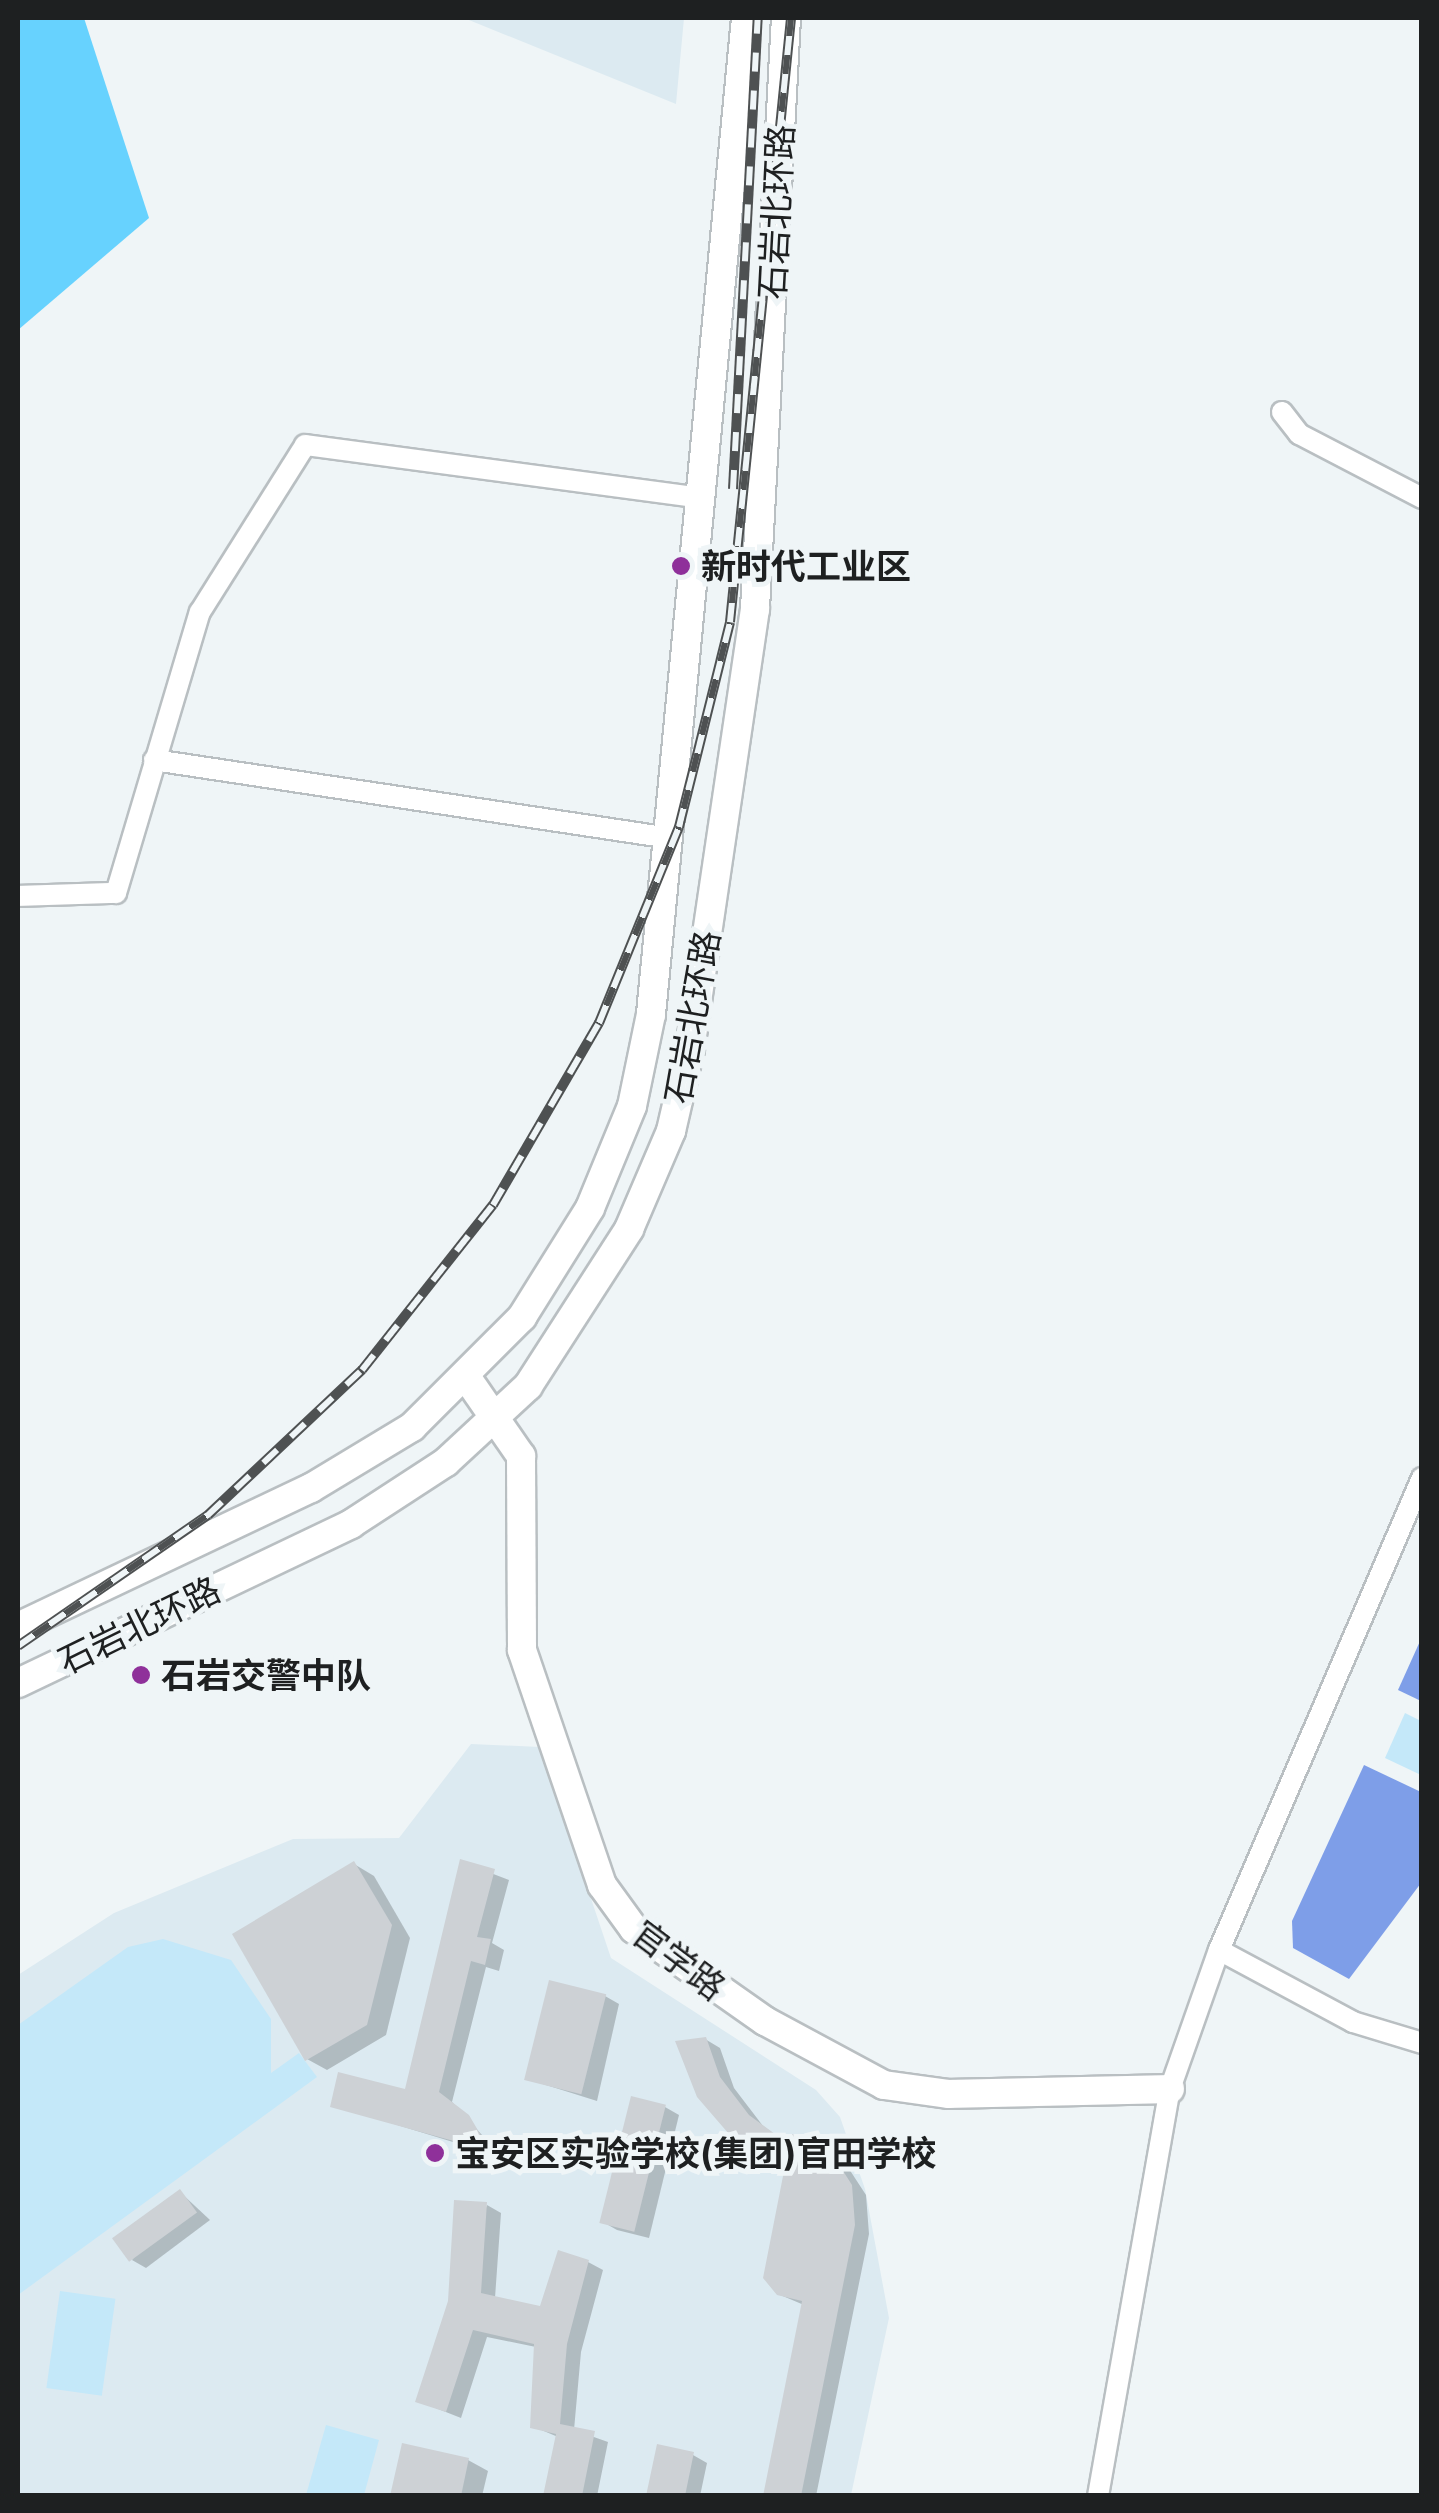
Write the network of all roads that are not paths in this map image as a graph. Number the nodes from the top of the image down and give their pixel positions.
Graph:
1 (746, 18) edge
2 (786, 18) edge
3 (1282, 412) dead end
4 (700, 498) junction
5 (1422, 498) edge
6 (154, 760) junction
7 (670, 838) junction
8 (18, 896) edge
9 (467, 1378) junction
10 (498, 1420) junction
11 (1422, 1478) edge
12 (18, 1627) edge
13 (18, 1683) edge
14 (1219, 1950) junction
15 (1422, 2043) edge
16 (1170, 2089) junction
17 (1098, 2496) edge

1 - 4 main road, 石岩北环路
2 - 10 main road, 石岩北环路
3 - 5 street
4 - 6 street
4 - 7 main road, 石岩北环路
6 - 7 street
6 - 8 street
7 - 9 main road, 石岩北环路
9 - 10 main road, 官学路
9 - 12 main road, 石岩北环路
10 - 13 main road, 石岩北环路
10 - 16 main road, 官学路
11 - 14 street
14 - 15 street
14 - 16 street
16 - 17 street

